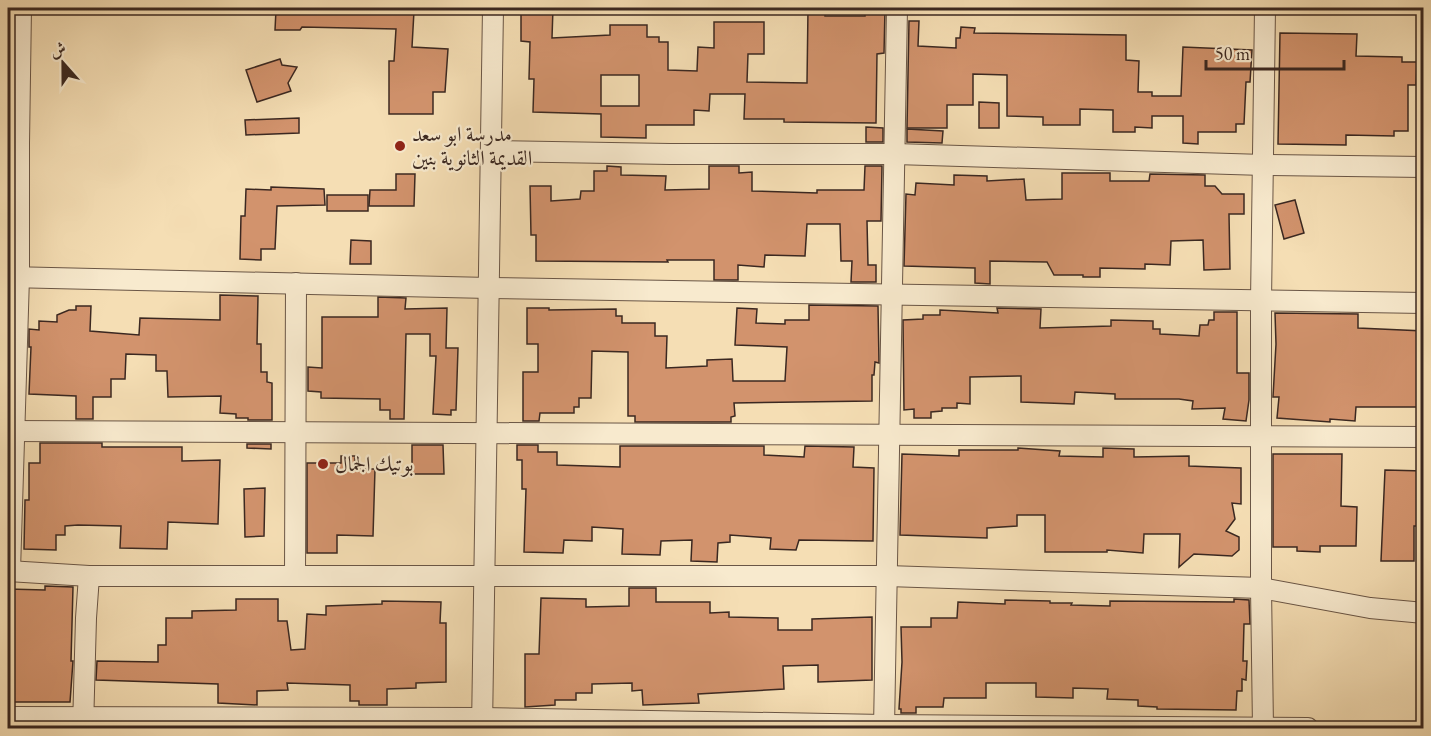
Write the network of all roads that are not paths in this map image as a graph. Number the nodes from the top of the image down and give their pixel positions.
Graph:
1 (21, 8) edge
2 (493, 8) edge
3 (897, 8) edge
4 (1265, 8) edge
5 (13, 143) edge
6 (491, 151) junction
7 (895, 154) junction
8 (1264, 165) junction
9 (1424, 167) edge
10 (13, 277) edge
11 (296, 283) junction
12 (489, 288) junction
13 (892, 293) junction
14 (1261, 301) junction
15 (1424, 303) edge
16 (11, 431) edge
17 (296, 432) junction
18 (487, 433) junction
19 (891, 435) junction
20 (1261, 436) junction
21 (1424, 437) edge
22 (9, 571) edge
23 (485, 575) junction
24 (89, 576) junction
25 (295, 576) junction
26 (887, 576) junction
27 (1261, 588) junction
28 (1424, 613) edge
29 (8, 717) edge
30 (83, 722) edge
31 (482, 723) edge
32 (884, 727) edge
33 (1263, 728) edge
34 (1308, 729) edge

1 - 5 street
2 - 6 street
3 - 7 street
4 - 8 street
5 - 10 street
6 - 7 street
6 - 12 street
7 - 8 street
7 - 13 street
8 - 9 street
8 - 14 street
10 - 11 street
10 - 16 street
11 - 12 street
11 - 17 street
12 - 13 street
12 - 18 street
13 - 14 street
13 - 19 street
14 - 15 street
14 - 20 street
16 - 17 street
16 - 22 street
17 - 18 street
17 - 25 street
18 - 19 street
18 - 23 street
19 - 20 street
19 - 26 street
20 - 21 street
20 - 27 street
22 - 24 street
23 - 25 street
23 - 26 street
23 - 31 street
24 - 25 street
24 - 30 street
26 - 27 street
26 - 32 street
27 - 28 street
27 - 33 street
29 - 30 street
30 - 31 street
31 - 32 street
32 - 33 street
33 - 34 street

